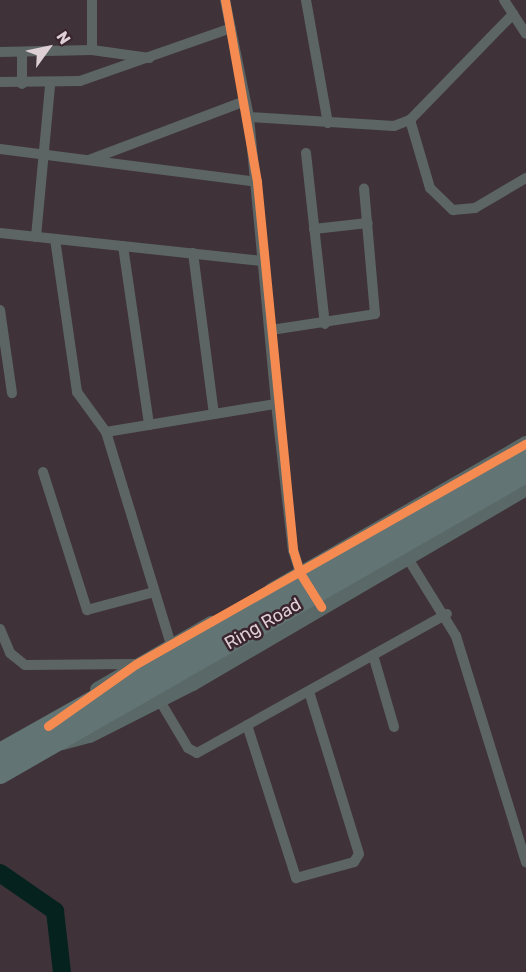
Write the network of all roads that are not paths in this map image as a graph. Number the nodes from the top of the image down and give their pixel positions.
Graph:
1 (92, 0) edge
2 (225, 0) edge
3 (306, 0) edge
4 (504, 0) edge
5 (513, 14) junction
6 (231, 28) junction
7 (526, 34) edge
8 (93, 50) junction
9 (0, 52) edge
10 (22, 52) junction
11 (153, 58) junction
12 (0, 82) edge
13 (22, 84) junction
14 (50, 85) junction
15 (245, 101) junction
16 (249, 117) junction
17 (410, 120) junction
18 (328, 123) junction
19 (0, 149) edge
20 (306, 153) dead end
21 (43, 155) junction
22 (87, 160) junction
23 (526, 178) edge
24 (257, 182) junction
25 (364, 188) dead end
26 (368, 223) junction
27 (314, 229) junction
28 (0, 233) edge
29 (36, 237) junction
30 (55, 239) junction
31 (123, 246) junction
32 (193, 253) junction
33 (264, 261) junction
34 (0, 310) edge
35 (325, 324) junction
36 (271, 330) junction
37 (12, 393) dead end
38 (276, 404) junction
39 (214, 414) junction
40 (150, 425) junction
41 (106, 432) junction
42 (526, 443) edge
43 (526, 457) edge
44 (44, 472) dead end
45 (526, 473) edge
46 (526, 488) edge
47 (407, 556) junction
48 (309, 590) junction
49 (154, 592) junction
50 (447, 614) junction
51 (0, 629) edge
52 (171, 645) junction
53 (373, 655) junction
54 (136, 664) junction
55 (309, 691) junction
56 (160, 700) junction
57 (247, 725) junction
58 (394, 727) dead end
59 (51, 735) junction
60 (0, 753) edge
61 (0, 774) edge
62 (526, 862) edge

1 - 8 street
2 - 6 street
3 - 18 street
4 - 5 street
5 - 7 street
5 - 17 street
6 - 11 street
6 - 15 street
8 - 10 street
8 - 11 street
9 - 10 street
10 - 13 street
11 - 14 street
12 - 13 street
13 - 14 street
14 - 21 street
15 - 16 street
15 - 22 street
16 - 18 street
16 - 24 street
17 - 18 street
17 - 23 street
19 - 21 street
20 - 27 street
21 - 22 street
21 - 29 street
22 - 24 street
24 - 33 street
25 - 26 street
26 - 27 street
26 - 35 street
27 - 35 street
28 - 29 street
29 - 30 street
30 - 31 street
30 - 41 street
31 - 32 street
31 - 40 street
32 - 33 street
32 - 39 street
33 - 36 street
34 - 37 street
35 - 36 street
36 - 38 street
38 - 39 street
38 - 48 street
39 - 40 street
40 - 41 street
41 - 49 street
42 - 48 street
43 - 48 highway, Ring Road
44 - 49 street
45 - 48 highway, Ring Road
46 - 47 street
47 - 48 street
47 - 50 street
48 - 52 street
48 - 56 street
48 - 59 highway, Ring Road
49 - 52 street
50 - 53 street
50 - 62 street
51 - 54 street
52 - 54 street
53 - 55 street
53 - 58 street
54 - 59 street
55 - 57 street
55 - 57 street
56 - 57 street
56 - 59 street
59 - 60 highway, Ring Road
59 - 61 highway, Ring Road

